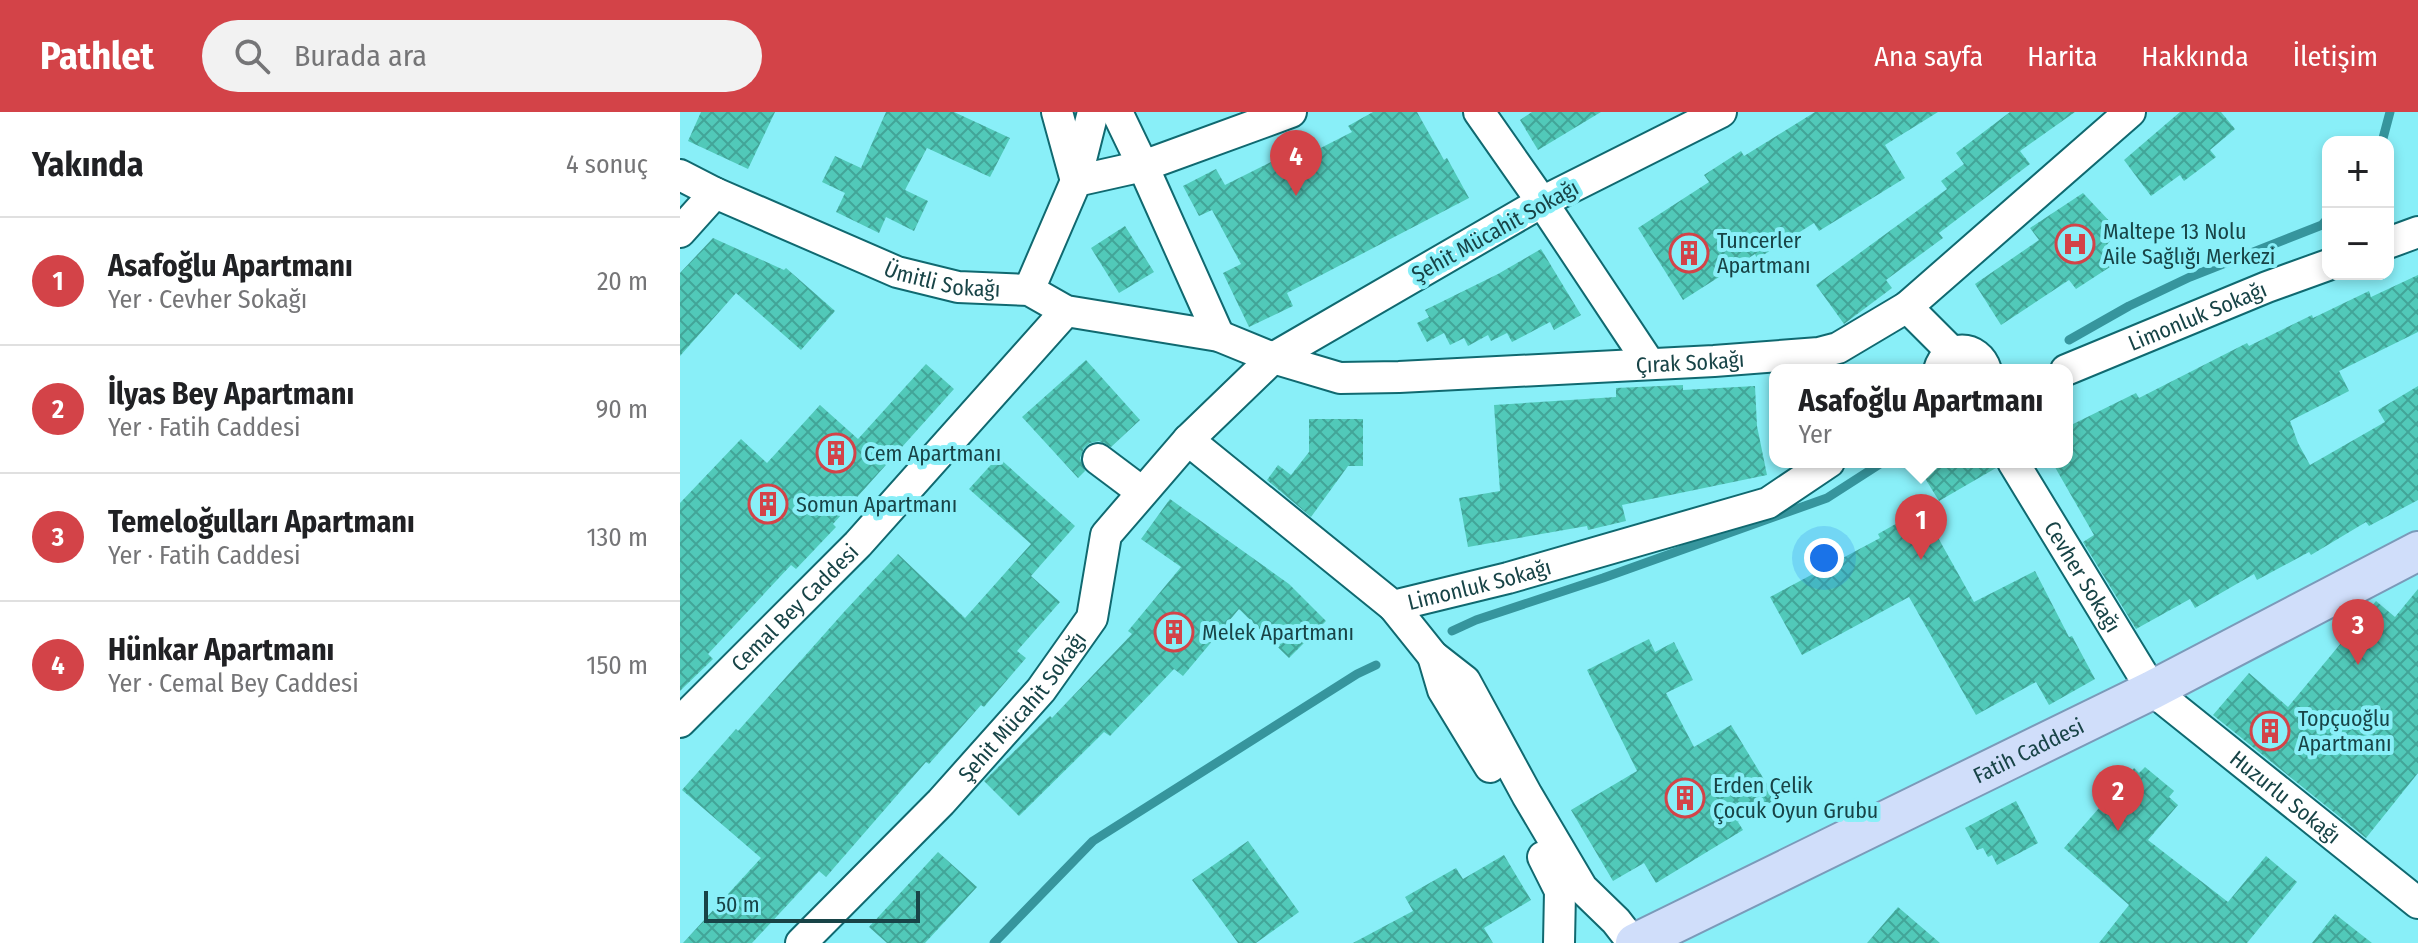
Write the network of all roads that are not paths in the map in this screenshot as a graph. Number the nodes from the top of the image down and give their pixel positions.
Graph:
1 (1057, 112) edge
2 (1093, 112) edge
3 (1117, 112) edge
4 (1291, 112) edge
5 (1479, 112) edge
6 (1721, 112) edge
7 (2130, 112) edge
8 (1143, 166) junction
9 (680, 175) edge
10 (1076, 181) junction
11 (715, 193) junction
12 (1542, 202) junction
13 (681, 229) edge
14 (2418, 232) edge
15 (2394, 241) edge
16 (2322, 267) edge
17 (1029, 290) junction
18 (1907, 307) junction
19 (1066, 311) junction
20 (1219, 336) junction
21 (1273, 358) junction
22 (1945, 361) edge
23 (1649, 363) junction
24 (1983, 364) edge
25 (2073, 367) edge
26 (1188, 440) junction
27 (1098, 459) dead end
28 (1820, 468) edge
29 (2017, 468) edge
30 (1142, 492) junction
31 (2418, 551) edge
32 (1393, 606) junction
33 (1433, 656) junction
34 (2152, 690) junction
35 (680, 722) edge
36 (2418, 903) edge
37 (1645, 941) edge
38 (801, 943) edge
39 (1559, 943) edge

1 - 10 street
2 - 10 street
3 - 8 street
4 - 8 street
5 - 12 street
6 - 12 street, Şehit Mücahit Sokağı
7 - 18 street, Çırak Sokağı
8 - 10 street
8 - 20 street
9 - 11 street, Ümitli Sokağı
10 - 17 street
11 - 13 street
11 - 17 street, Ümitli Sokağı
12 - 21 street, Şehit Mücahit Sokağı
12 - 23 street
14 - 15 street
16 - 25 street, Limonluk Sokağı
17 - 19 street, Ümitli Sokağı
18 - 22 street
18 - 23 street, Çırak Sokağı
19 - 20 street, Ümitli Sokağı
19 - 35 street, Cemal Bey Caddesi
20 - 21 street, Çırak Sokağı
21 - 23 street, Çırak Sokağı
21 - 26 street
22 - 24 street
26 - 30 street, Şehit Mücahit Sokağı
26 - 32 street, Limonluk Sokağı
27 - 30 street
28 - 32 street, Limonluk Sokağı
29 - 34 street, Cevher Sokağı
30 - 38 street, Şehit Mücahit Sokağı
31 - 34 main road, Fatih Caddesi
32 - 33 street
33 - 37 street
33 - 39 street
34 - 36 street, Huzurlu Sokağı
34 - 37 main road, Fatih Caddesi

